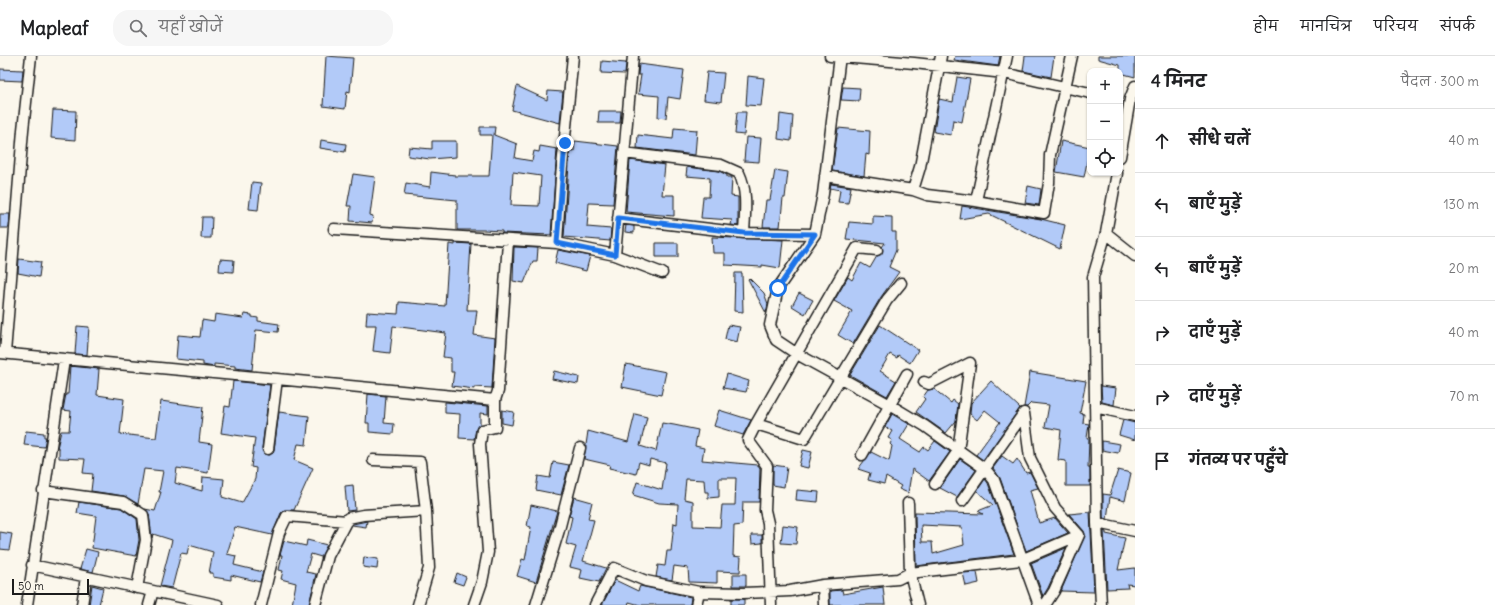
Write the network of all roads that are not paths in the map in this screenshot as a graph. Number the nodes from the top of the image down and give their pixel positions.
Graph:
1 (31, 56) edge
2 (573, 56) edge
3 (633, 56) edge
4 (941, 56) edge
5 (1007, 56) edge
6 (1072, 56) edge
7 (836, 57) edge
8 (892, 59) edge
9 (939, 67) junction
10 (1004, 73) junction
11 (1135, 86) edge
12 (1064, 88) junction
13 (1087, 92) edge
14 (1128, 99) edge
15 (1122, 140) edge
16 (624, 153) junction
17 (825, 176) junction
18 (1116, 176) edge
19 (913, 190) junction
20 (976, 201) junction
21 (618, 218) junction
22 (334, 229) dead end
23 (744, 233) junction
24 (815, 234) junction
25 (1106, 234) junction
26 (508, 241) junction
27 (557, 243) junction
28 (877, 250) dead end
29 (615, 255) junction
30 (1135, 256) edge
31 (662, 273) dead end
32 (901, 283) dead end
33 (3, 353) edge
34 (797, 354) junction
35 (64, 360) junction
36 (907, 374) dead end
37 (277, 379) junction
38 (841, 379) junction
39 (924, 382) dead end
40 (495, 400) junction
41 (890, 405) junction
42 (1095, 407) junction
43 (1135, 416) edge
44 (756, 424) junction
45 (580, 448) dead end
46 (268, 449) dead end
47 (958, 451) junction
48 (862, 455) dead end
49 (372, 460) dead end
50 (985, 469) junction
51 (935, 484) dead end
52 (43, 491) junction
53 (962, 501) dead end
54 (908, 504) dead end
55 (426, 511) junction
56 (346, 521) junction
57 (1097, 523) junction
58 (1135, 531) edge
59 (1079, 535) junction
60 (1021, 560) junction
61 (32, 566) junction
62 (910, 573) junction
63 (86, 577) junction
64 (823, 585) junction
65 (137, 588) junction
66 (153, 591) junction
67 (699, 592) junction
68 (770, 592) junction
69 (27, 605) edge
70 (82, 605) edge
71 (149, 605) edge
72 (218, 605) edge
73 (261, 605) edge
74 (315, 605) edge
75 (418, 605) edge
76 (474, 605) edge
77 (536, 605) edge
78 (595, 605) edge
79 (696, 605) edge
80 (771, 605) edge
81 (824, 605) edge
82 (918, 605) edge
83 (1038, 605) edge
84 (1045, 605) edge
85 (1101, 605) edge

1 - 33 street
2 - 27 street
3 - 16 street
4 - 9 street
5 - 10 street
6 - 12 street
7 - 8 street
7 - 17 street
8 - 9 street
9 - 10 street
9 - 19 street
10 - 12 street
10 - 20 street
11 - 14 street
12 - 13 street
12 - 20 street
14 - 15 street
16 - 21 street
16 - 23 street
17 - 19 street
17 - 24 street
18 - 25 street
19 - 20 street
21 - 23 street
21 - 29 street
22 - 26 street
23 - 24 street
24 - 34 street
25 - 30 street
25 - 42 street
26 - 27 street
26 - 40 street
27 - 29 street
28 - 34 street
29 - 31 street
32 - 38 street
33 - 35 street
34 - 38 street
34 - 44 street
35 - 37 street
35 - 52 street
36 - 41 street
37 - 40 street
37 - 46 street
38 - 41 street
38 - 44 street
39 - 47 street
40 - 76 street
41 - 47 street
41 - 48 street
42 - 43 street
42 - 57 street
44 - 68 street
45 - 77 street
47 - 50 street
47 - 51 street
49 - 55 street
50 - 53 street
50 - 59 street
50 - 60 street
52 - 61 street
52 - 65 street
54 - 62 street
55 - 56 street
55 - 75 street
56 - 73 street
56 - 74 street
57 - 58 street
57 - 85 street
59 - 60 street
59 - 84 street
60 - 62 street
60 - 83 street
61 - 63 street
61 - 69 street
62 - 64 street
62 - 82 street
63 - 65 street
63 - 70 street
64 - 68 street
64 - 81 street
65 - 66 street
66 - 71 street
66 - 72 street
67 - 68 street
67 - 78 street
67 - 79 street
68 - 80 street

